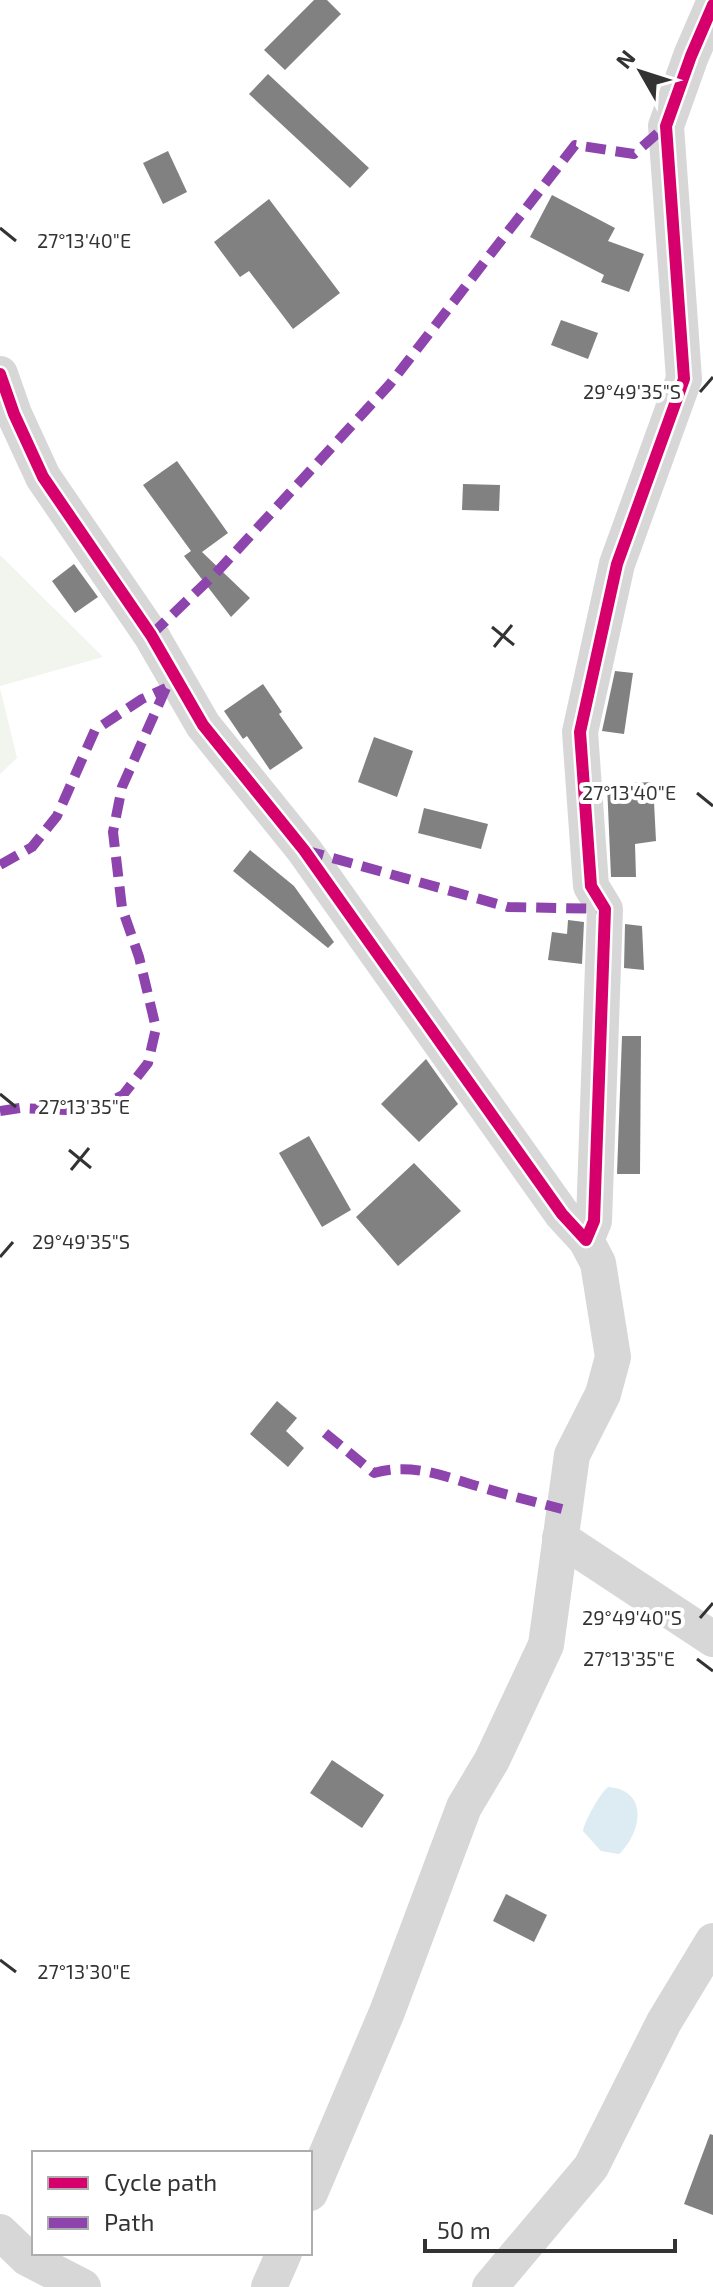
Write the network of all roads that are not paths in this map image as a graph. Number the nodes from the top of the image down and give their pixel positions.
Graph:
1 (713, 5) edge
2 (0, 374) edge
3 (586, 1240) junction
4 (560, 1538) junction
5 (713, 1639) edge
6 (713, 1941) edge
7 (312, 2188) edge
8 (0, 2232) edge
9 (283, 2255) edge
10 (83, 2287) edge
11 (269, 2287) edge
12 (490, 2287) edge

1 - 3 street
2 - 3 street
3 - 4 street
4 - 5 street
4 - 7 street
6 - 12 street
8 - 10 street
9 - 11 street

